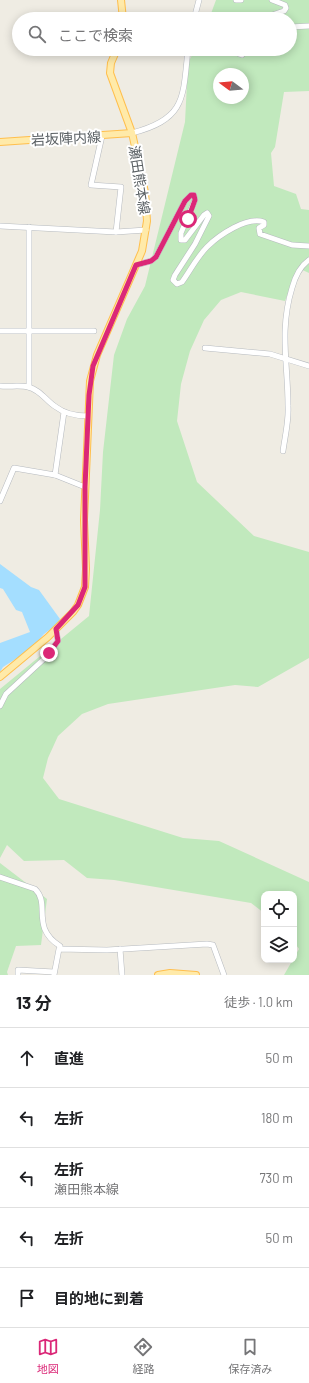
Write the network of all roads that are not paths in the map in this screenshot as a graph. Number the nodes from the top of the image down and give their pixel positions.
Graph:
1 (121, 0) edge
2 (199, 0) edge
3 (236, 0) edge
4 (241, 0) edge
5 (272, 0) edge
6 (122, 12) edge
7 (196, 12) edge
8 (281, 12) edge
9 (309, 26) edge
10 (297, 27) edge
11 (114, 56) edge
12 (187, 56) edge
13 (132, 133) junction
14 (102, 136) junction
15 (0, 142) edge
16 (0, 226) edge
17 (29, 227) junction
18 (146, 230) junction
19 (116, 232) junction
20 (309, 246) edge
21 (309, 260) edge
22 (136, 265) junction
23 (0, 331) edge
24 (28, 331) junction
25 (94, 331) dead end
26 (205, 348) dead end
27 (284, 357) junction
28 (309, 366) edge
29 (0, 386) edge
30 (29, 387) junction
31 (64, 412) junction
32 (88, 416) junction
33 (283, 451) dead end
34 (55, 475) junction
35 (85, 487) junction
36 (0, 501) edge
37 (56, 629) junction
38 (0, 677) edge
39 (0, 706) edge
40 (0, 877) edge
41 (60, 946) dead end
42 (120, 949) junction
43 (54, 974) edge
44 (18, 975) edge
45 (122, 975) edge
46 (158, 975) edge
47 (196, 975) edge
48 (224, 975) edge

1 - 6 main road
2 - 7 street
3 - 4 street
5 - 8 street
9 - 10 street
11 - 13 main road, 瀬田熊本線
12 - 13 street
13 - 14 main road, 岩坂陣内線
13 - 18 main road, 瀬田熊本線
14 - 15 main road, 岩坂陣内線
14 - 19 street
16 - 17 street
17 - 19 street
17 - 24 street
18 - 19 street
18 - 22 main road, 瀬田熊本線
20 - 22 street
21 - 27 street
22 - 32 main road, 瀬田熊本線
23 - 24 street
24 - 25 street
24 - 30 street
26 - 27 street
27 - 28 street
27 - 33 street
29 - 30 street
30 - 31 street
31 - 32 street
31 - 34 street
32 - 35 main road, 瀬田熊本線
34 - 35 street
34 - 36 street
35 - 37 main road, 瀬田熊本線
37 - 38 main road, 瀬田熊本線
37 - 39 street
40 - 41 street
42 - 43 street
42 - 45 street
42 - 48 street
43 - 44 street
46 - 47 main road

